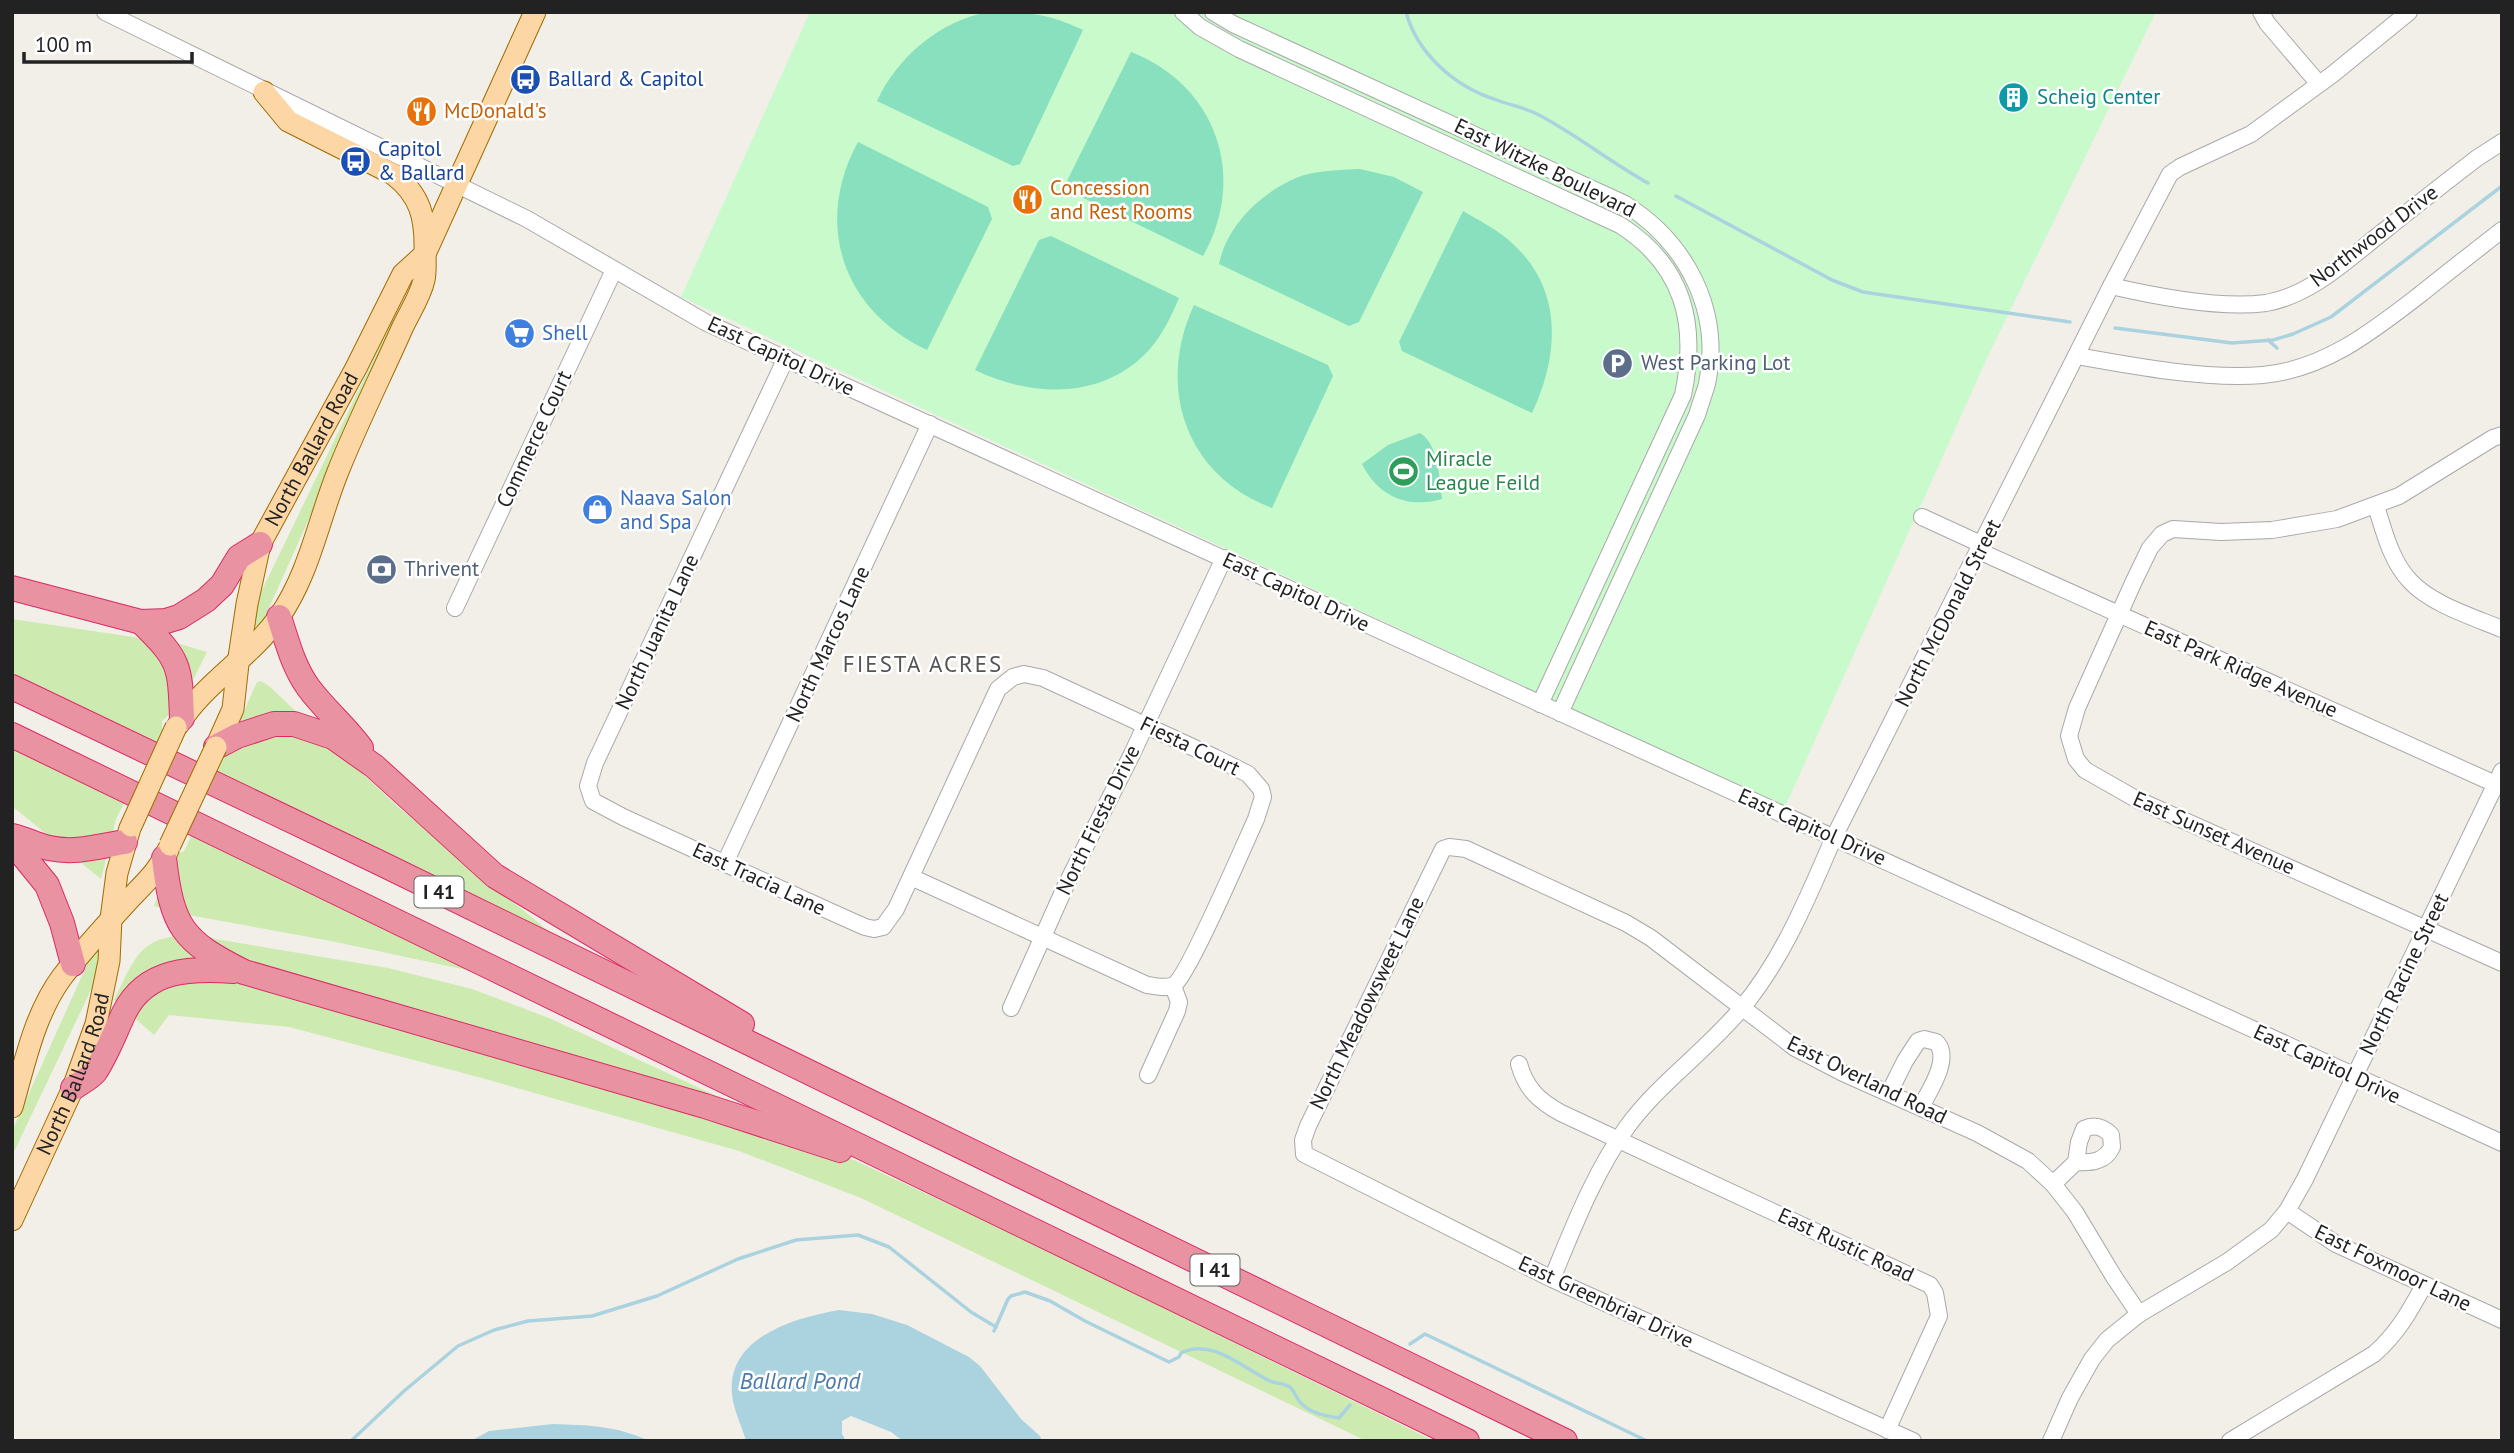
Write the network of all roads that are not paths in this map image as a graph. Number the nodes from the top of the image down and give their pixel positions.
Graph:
1 (105, 12) edge
2 (535, 12) edge
3 (1183, 12) edge
4 (1213, 12) edge
5 (2261, 12) edge
6 (2409, 12) edge
7 (2319, 84) junction
8 (264, 92) junction
9 (2502, 142) edge
10 (456, 186) junction
11 (2502, 230) edge
12 (425, 254) junction
13 (614, 270) junction
14 (2111, 286) junction
15 (2077, 356) junction
16 (786, 358) junction
17 (930, 424) junction
18 (2502, 435) edge
19 (2376, 506) junction
20 (1922, 517) dead end
21 (260, 544) junction
22 (1981, 548) junction
23 (1224, 558) junction
24 (12, 589) edge
25 (455, 608) dead end
26 (2119, 614) junction
27 (279, 617) junction
28 (141, 622) junction
29 (2502, 629) edge
30 (237, 663) junction
31 (12, 687) edge
32 (1540, 704) junction
33 (1560, 713) junction
34 (179, 723) junction
35 (1145, 724) junction
36 (12, 735) edge
37 (216, 747) junction
38 (374, 766) junction
39 (2500, 781) edge
40 (589, 793) joint
41 (128, 834) junction
42 (12, 836) edge
43 (1834, 837) junction
44 (12, 842) edge
45 (167, 851) junction
46 (1438, 855) joint
47 (725, 863) junction
48 (911, 877) junction
49 (111, 919) junction
50 (2425, 928) junction
51 (1042, 937) junction
52 (2502, 963) edge
53 (73, 964) junction
54 (244, 972) junction
55 (1173, 986) junction
56 (1011, 1007) dead end
57 (1742, 1008) junction
58 (1519, 1064) dead end
59 (1147, 1075) dead end
60 (2353, 1077) junction
61 (73, 1088) junction
62 (1889, 1093) junction
63 (864, 1099) junction
64 (12, 1107) edge
65 (1921, 1107) junction
66 (1618, 1140) junction
67 (2502, 1143) edge
68 (1304, 1154) joint
69 (2076, 1162) dead end
70 (2053, 1184) junction
71 (972, 1200) junction
72 (2287, 1212) junction
73 (12, 1220) edge
74 (1552, 1279) junction
75 (2424, 1285) junction
76 (2139, 1314) junction
77 (2502, 1320) edge
78 (1888, 1430) junction
79 (1467, 1441) edge
80 (1565, 1441) edge
81 (1913, 1441) edge
82 (2051, 1441) edge
83 (2230, 1441) edge

1 - 8 street, East Capitol Drive
2 - 10 main road, North Ballard Road
3 - 32 street, East Witzke Boulevard
4 - 33 street, East Witzke Boulevard
5 - 7 street
6 - 7 street, North McDonald Street
7 - 14 street, North McDonald Street
8 - 10 street, East Capitol Drive
8 - 12 main road
9 - 14 street, Northwood Drive
10 - 12 main road, North Ballard Road
10 - 13 street, East Capitol Drive
11 - 15 street
12 - 21 main road, North Ballard Road
12 - 27 main road, North Ballard Road
13 - 16 street, East Capitol Drive
13 - 25 street, Commerce Court
14 - 15 street, North McDonald Street
15 - 22 street, North McDonald Street
16 - 17 street, East Capitol Drive
16 - 40 street, North Juanita Lane
17 - 23 street, East Capitol Drive
17 - 47 street, North Marcos Lane
18 - 19 street
19 - 26 street, East Sunset Avenue
19 - 29 street
20 - 22 street, East Park Ridge Avenue
21 - 28 highway
21 - 30 main road, North Ballard Road
22 - 26 street, East Park Ridge Avenue
22 - 43 street, North McDonald Street
23 - 32 street, East Capitol Drive
23 - 35 street, North Fiesta Drive
24 - 28 highway
26 - 39 street, East Park Ridge Avenue
26 - 50 street, East Sunset Avenue
27 - 30 main road, North Ballard Road
27 - 38 highway
28 - 34 highway
30 - 34 main road, North Ballard Road
30 - 37 main road, North Ballard Road
31 - 63 highway, I 41
32 - 33 street, East Capitol Drive
33 - 43 street, East Capitol Drive
34 - 41 main road, North Ballard Road, bridge
35 - 48 street, Fiesta Court
35 - 51 street, North Fiesta Drive
35 - 55 street, Fiesta Court
36 - 71 highway, I 41
37 - 38 highway
37 - 45 main road, North Ballard Road, bridge
38 - 63 highway
39 - 50 street, North Racine Street
40 - 47 street, East Tracia Lane
41 - 42 highway
41 - 49 main road, North Ballard Road
43 - 57 street, North McDonald Street
43 - 60 street, East Capitol Drive
44 - 53 highway
45 - 49 main road, North Ballard Road
45 - 54 highway
46 - 57 street, East Overland Road
46 - 68 street, North Meadowsweet Lane
47 - 48 street, East Tracia Lane
48 - 51 street
49 - 53 main road, North Ballard Road
49 - 61 main road, North Ballard Road
50 - 52 street, East Sunset Avenue
50 - 60 street, North Racine Street
51 - 55 street
51 - 56 street, North Fiesta Drive
53 - 64 main road, North Ballard Road
54 - 61 highway
54 - 71 highway
55 - 59 street
57 - 62 street, East Overland Road
57 - 66 street, North McDonald Street
58 - 66 street, East Rustic Road
60 - 67 street, East Capitol Drive
60 - 72 street, North Racine Street
61 - 73 main road, North Ballard Road
62 - 65 street, East Overland Road
62 - 65 street
63 - 80 highway, I 41
65 - 70 street, East Overland Road
66 - 74 street, North McDonald Street
66 - 78 street, East Rustic Road
68 - 74 street, East Greenbriar Drive
69 - 70 street
70 - 76 street, East Overland Road
71 - 79 highway, I 41
72 - 75 street, East Foxmoor Lane
72 - 76 street, North Racine Street
74 - 78 street, East Greenbriar Drive
75 - 77 street, East Foxmoor Lane
75 - 83 street
76 - 82 street, North Racine Street
78 - 81 street, East Greenbriar Drive

